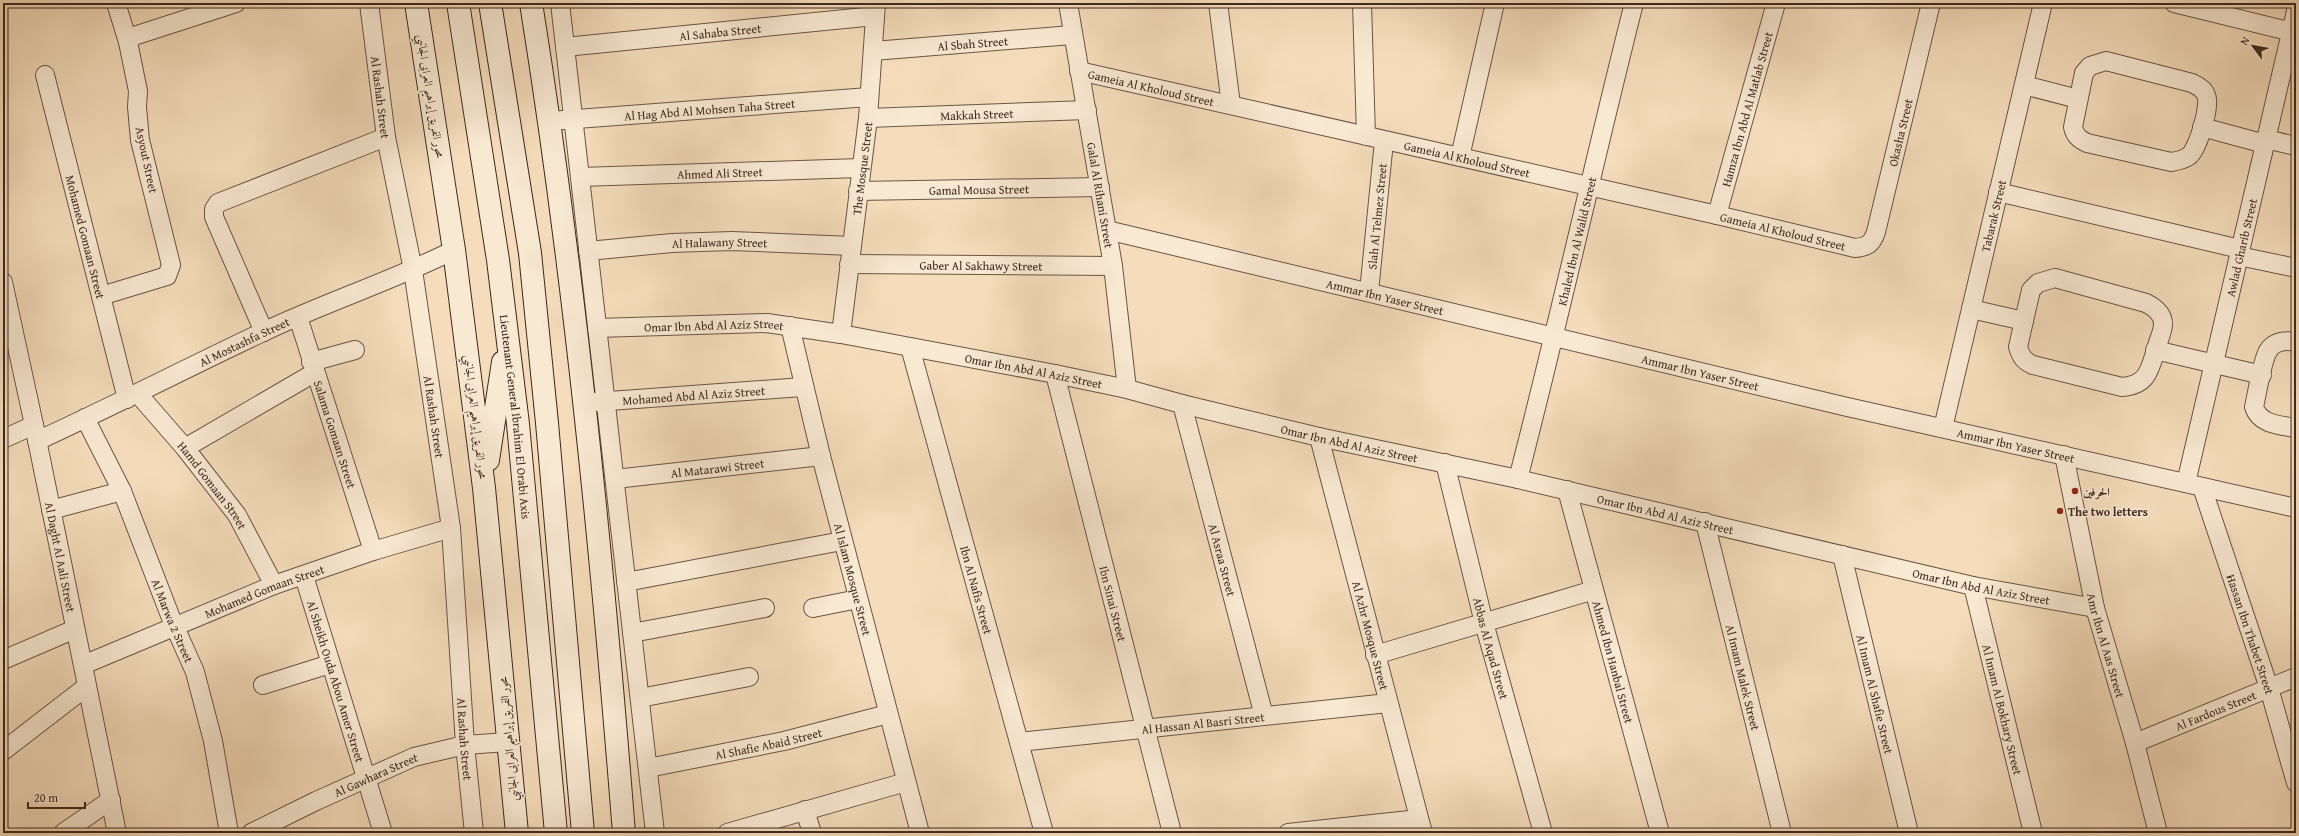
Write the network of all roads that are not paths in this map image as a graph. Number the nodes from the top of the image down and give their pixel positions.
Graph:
1 (116, 3) edge
2 (236, 3) edge
3 (369, 3) edge
4 (416, 3) edge
5 (458, 3) edge
6 (490, 3) edge
7 (531, 3) edge
8 (560, 3) edge
9 (1068, 3) edge
10 (1218, 3) edge
11 (1362, 3) edge
12 (1495, 3) edge
13 (1634, 3) edge
14 (1776, 3) edge
15 (1931, 3) edge
16 (2043, 3) edge
17 (2174, 3) edge
18 (876, 10) edge
19 (2296, 10) edge
20 (2293, 33) edge
21 (1072, 34) junction
22 (128, 42) junction
23 (565, 47) junction
24 (873, 51) junction
25 (1079, 71) junction
26 (45, 75) dead end
27 (2024, 85) junction
28 (869, 97) junction
29 (2078, 99) junction
30 (1231, 105) junction
31 (1087, 110) junction
32 (573, 118) junction
33 (868, 118) junction
34 (550, 120) junction
35 (2202, 128) junction
36 (386, 136) junction
37 (1366, 136) junction
38 (1384, 141) junction
39 (2266, 141) junction
40 (2296, 146) edge
41 (1460, 157) junction
42 (860, 168) junction
43 (580, 177) junction
44 (1588, 186) junction
45 (1100, 187) junction
46 (858, 191) junction
47 (1998, 192) junction
48 (1716, 215) junction
49 (1106, 230) junction
50 (852, 246) junction
51 (1855, 248) joint
52 (454, 250) junction
53 (588, 251) junction
54 (2240, 253) junction
55 (849, 264) junction
56 (1113, 266) junction
57 (2296, 268) edge
58 (413, 270) junction
59 (3, 282) edge
60 (1369, 292) junction
61 (101, 296) junction
62 (1971, 309) junction
63 (298, 317) junction
64 (2024, 321) junction
65 (790, 326) junction
66 (597, 328) junction
67 (264, 332) junction
68 (507, 333) junction
69 (8, 334) edge
70 (841, 334) junction
71 (1555, 336) junction
72 (2296, 342) edge
73 (910, 347) junction
74 (355, 350) dead end
75 (2155, 350) junction
76 (2214, 364) junction
77 (312, 367) junction
78 (1055, 374) junction
79 (2262, 375) junction
80 (803, 387) junction
81 (1127, 389) junction
82 (132, 397) junction
83 (606, 401) junction
84 (584, 403) junction
85 (1182, 404) junction
86 (86, 418) junction
87 (1943, 428) junction
88 (2296, 428) edge
89 (36, 433) junction
90 (1319, 437) junction
91 (3, 438) edge
92 (185, 448) junction
93 (821, 456) junction
94 (2064, 456) junction
95 (1445, 463) junction
96 (615, 479) junction
97 (1518, 479) junction
98 (2194, 485) junction
99 (484, 488) junction
100 (1567, 490) junction
101 (122, 491) junction
102 (2296, 508) edge
103 (51, 510) junction
104 (1705, 522) junction
105 (450, 528) junction
106 (842, 541) junction
107 (373, 551) junction
108 (1842, 555) junction
109 (304, 576) junction
110 (626, 582) junction
111 (274, 586) junction
112 (1973, 586) junction
113 (1594, 590) junction
114 (858, 599) junction
115 (765, 608) dead end
116 (813, 608) dead end
117 (2095, 608) junction
118 (1484, 623) junction
119 (175, 628) junction
120 (75, 629) junction
121 (632, 633) junction
122 (1375, 655) junction
123 (3, 660) edge
124 (330, 664) junction
125 (83, 665) junction
126 (749, 677) dead end
127 (2296, 677) edge
128 (263, 686) dead end
129 (86, 687) junction
130 (2269, 688) junction
131 (640, 698) junction
132 (1388, 702) junction
133 (888, 714) junction
134 (1264, 716) junction
135 (1144, 729) junction
136 (508, 742) junction
137 (1019, 742) junction
138 (2135, 743) junction
139 (465, 745) junction
140 (3, 751) edge
141 (648, 768) junction
142 (367, 779) junction
143 (906, 782) junction
144 (2296, 784) edge
145 (111, 800) junction
146 (805, 810) junction
147 (1421, 826) edge
148 (735, 832) edge
149 (63, 833) edge
150 (117, 833) edge
151 (229, 833) edge
152 (251, 833) edge
153 (383, 833) edge
154 (474, 833) edge
155 (517, 833) edge
156 (556, 833) edge
157 (583, 833) edge
158 (624, 833) edge
159 (655, 833) edge
160 (812, 833) edge
161 (920, 833) edge
162 (1044, 833) edge
163 (1172, 833) edge
164 (1292, 833) edge
165 (1543, 833) edge
166 (1660, 833) edge
167 (1782, 833) edge
168 (1909, 833) edge
169 (2034, 833) edge
170 (2158, 833) edge

1 - 22 street
2 - 22 street
3 - 36 street, Al Rashah Street
4 - 52 main road, محور الفريق إبراهيم العرابى الجانبي
5 - 68 main road, Lieutenant General Ibrahim El Orabi Axis
6 - 157 main road
7 - 34 main road
8 - 23 street
9 - 21 street, Galal Al Rihani Street
10 - 30 street
11 - 37 street
12 - 41 street
13 - 44 street, Khaled Ibn Al Walid Street
14 - 48 street, Hamza Ibn Abd Al Matlab Street
15 - 51 street, Okasha Street
16 - 27 street, Tabarak Street
17 - 20 street
18 - 23 street, Al Sahaba Street
18 - 24 street, The Mosque Street
19 - 20 street, Awlad Gharib Street
20 - 39 street, Awlad Gharib Street
21 - 24 street, Al Sbah Street
21 - 25 street, Galal Al Rihani Street
22 - 61 street, Asyout Street
23 - 32 street
24 - 28 street, The Mosque Street
25 - 30 street, Gameia Al Kholoud Street
25 - 31 street, Galal Al Rihani Street
26 - 61 street, Mohamed Gomaan Street
27 - 29 street
27 - 47 street, Tabarak Street
28 - 32 street, Al Hag Abd Al Mohsen Taha Street
28 - 33 street, The Mosque Street
29 - 35 street
29 - 35 street
30 - 37 street, Gameia Al Kholoud Street
31 - 33 street, Makkah Street
31 - 45 street, Galal Al Rihani Street
32 - 34 street, Al Hag Abd Al Mohsen Taha Street
32 - 43 street
33 - 42 street, The Mosque Street
34 - 84 main road
35 - 39 street
36 - 58 street, Al Rashah Street
36 - 67 street
37 - 38 street, Gameia Al Kholoud Street
38 - 41 street, Gameia Al Kholoud Street
38 - 60 street, Slah Al Telmez Street
39 - 40 street
39 - 54 street, Awlad Gharib Street
41 - 44 street, Gameia Al Kholoud Street
42 - 43 street, Ahmed Ali Street
42 - 46 street, The Mosque Street
43 - 53 street
44 - 48 street, Gameia Al Kholoud Street
44 - 71 street, Khaled Ibn Al Walid Street
45 - 46 street, Gamal Mousa Street
45 - 49 street, Galal Al Rihani Street
46 - 50 street, The Mosque Street
47 - 54 street
47 - 62 street, Tabarak Street
48 - 51 street, Gameia Al Kholoud Street
49 - 56 street, Galal Al Rihani Street
49 - 60 street, Ammar Ibn Yaser Street
50 - 53 street, Al Halawany Street
50 - 55 street, The Mosque Street
52 - 58 street, Al Mostashfa Street
52 - 99 main road, محور الفريق إبراهيم العرابى الجانبي
53 - 66 street
54 - 57 street
54 - 76 street, Awlad Gharib Street
55 - 56 street, Gaber Al Sakhawy Street
55 - 70 street, The Mosque Street
56 - 81 street, Galal Al Rihani Street
58 - 63 street, Al Mostashfa Street
58 - 105 street, Al Rashah Street
59 - 69 street, Al Daght Al Aali Street
60 - 71 street, Ammar Ibn Yaser Street
61 - 82 street, Mohamed Gomaan Street
62 - 64 street
62 - 87 street, Tabarak Street
63 - 67 street, Al Mostashfa Street
63 - 77 street, Salama Gomaan Street
64 - 75 street
64 - 75 street
65 - 66 street, Omar Ibn Abd Al Aziz Street
65 - 70 street, Omar Ibn Abd Al Aziz Street
65 - 80 street, Al Islam Mosque Street
66 - 83 street
67 - 82 street, Al Mostashfa Street
68 - 99 main road
68 - 156 main road, Lieutenant General Ibrahim El Orabi Axis
69 - 89 street, Al Daght Al Aali Street
70 - 73 street, Omar Ibn Abd Al Aziz Street
71 - 87 street, Ammar Ibn Yaser Street
71 - 97 street, Khaled Ibn Al Walid Street
72 - 79 street
73 - 78 street, Omar Ibn Abd Al Aziz Street
73 - 137 street, Ibn Al Nafis Street
74 - 77 street
75 - 76 street
76 - 79 street
76 - 98 street, Awlad Gharib Street
77 - 92 street
77 - 107 street, Salama Gomaan Street
78 - 81 street, Omar Ibn Abd Al Aziz Street
78 - 135 street, Ibn Sinai Street
79 - 88 street
80 - 83 street, Mohamed Abd Al Aziz Street
80 - 93 street, Al Islam Mosque Street
81 - 85 street, Omar Ibn Abd Al Aziz Street
82 - 86 street, Al Mostashfa Street
82 - 92 street, Hamd Gomaan Street
83 - 84 street, Mohamed Abd Al Aziz Street
83 - 96 street
84 - 158 main road
85 - 90 street, Omar Ibn Abd Al Aziz Street
85 - 134 street, Al Asraa Street
86 - 89 street, Al Mostashfa Street
86 - 101 street, Al Marwa 2 Street
87 - 94 street, Ammar Ibn Yaser Street
89 - 91 street, Al Mostashfa Street
89 - 103 street, Al Daght Al Aali Street
90 - 95 street, Omar Ibn Abd Al Aziz Street
90 - 122 street, Al Azhr Mosque Street
92 - 111 street, Hamd Gomaan Street
93 - 96 street, Al Matarawi Street
93 - 106 street, Al Islam Mosque Street
94 - 98 street, Ammar Ibn Yaser Street
94 - 117 street, Amr Ibn Al Aas Street
95 - 97 street, Omar Ibn Abd Al Aziz Street
95 - 118 street, Abbas Al Aqad Street
96 - 110 street
97 - 100 street, Omar Ibn Abd Al Aziz Street
98 - 102 street, Ammar Ibn Yaser Street
98 - 130 street, Hassan Ibn Thabet Street
99 - 136 main road, محور الفريق إبراهيم العرابى الجانبي
100 - 104 street, Omar Ibn Abd Al Aziz Street
100 - 113 street, Ahmed Ibn Hanbal Street
101 - 103 street
101 - 119 street, Al Marwa 2 Street
103 - 120 street, Al Daght Al Aali Street
104 - 108 street, Omar Ibn Abd Al Aziz Street
104 - 167 street, Al Imam Malek Street
105 - 107 street, Mohamed Gomaan Street
105 - 139 street, Al Rashah Street
106 - 110 street
106 - 114 street, Al Islam Mosque Street
107 - 109 street, Mohamed Gomaan Street
108 - 112 street, Omar Ibn Abd Al Aziz Street
108 - 168 street, Al Imam Al Shafie Street
109 - 111 street, Mohamed Gomaan Street
109 - 124 street, Al Sheikh Ouda Abou Amer Street
110 - 121 street
111 - 119 street, Mohamed Gomaan Street
112 - 117 street, Omar Ibn Abd Al Aziz Street
112 - 169 street, Al Imam Al Bokhary Street
113 - 118 street
113 - 166 street, Ahmed Ibn Hanbal Street
114 - 116 street
114 - 133 street, Al Islam Mosque Street
115 - 121 street
117 - 138 street, Amr Ibn Al Aas Street
118 - 122 street
118 - 165 street, Abbas Al Aqad Street
119 - 125 street, Mohamed Gomaan Street
119 - 151 street, Al Marwa 2 Street
120 - 123 street
120 - 125 street, Al Daght Al Aali Street
121 - 131 street
122 - 132 street, Al Azhr Mosque Street
124 - 128 street
124 - 142 street, Al Sheikh Ouda Abou Amer Street
125 - 129 street, Al Daght Al Aali Street
126 - 131 street
127 - 130 street, Al Fardous Street
129 - 140 street
129 - 145 street, Al Daght Al Aali Street
130 - 138 street, Al Fardous Street
130 - 144 street, Hassan Ibn Thabet Street
131 - 141 street
132 - 134 street, Al Hassan Al Basri Street
132 - 147 street, Al Azhr Mosque Street
133 - 141 street, Al Shafie Abaid Street
133 - 143 street, Al Islam Mosque Street
134 - 135 street, Al Hassan Al Basri Street
135 - 137 street, Al Hassan Al Basri Street
135 - 163 street, Ibn Sinai Street
136 - 139 street, Al Gawhara Street
136 - 155 main road, محور الفريق إبراهيم العرابى الجانبي
137 - 162 street, Ibn Al Nafis Street
138 - 170 street, Amr Ibn Al Aas Street
139 - 142 street, Al Gawhara Street
139 - 154 street, Al Rashah Street
141 - 159 street
142 - 152 street, Al Gawhara Street
142 - 153 street, Al Sheikh Ouda Abou Amer Street
143 - 146 street
143 - 161 street, Al Islam Mosque Street
145 - 149 street
145 - 150 street, Al Daght Al Aali Street
146 - 148 street
146 - 160 street
147 - 164 street

